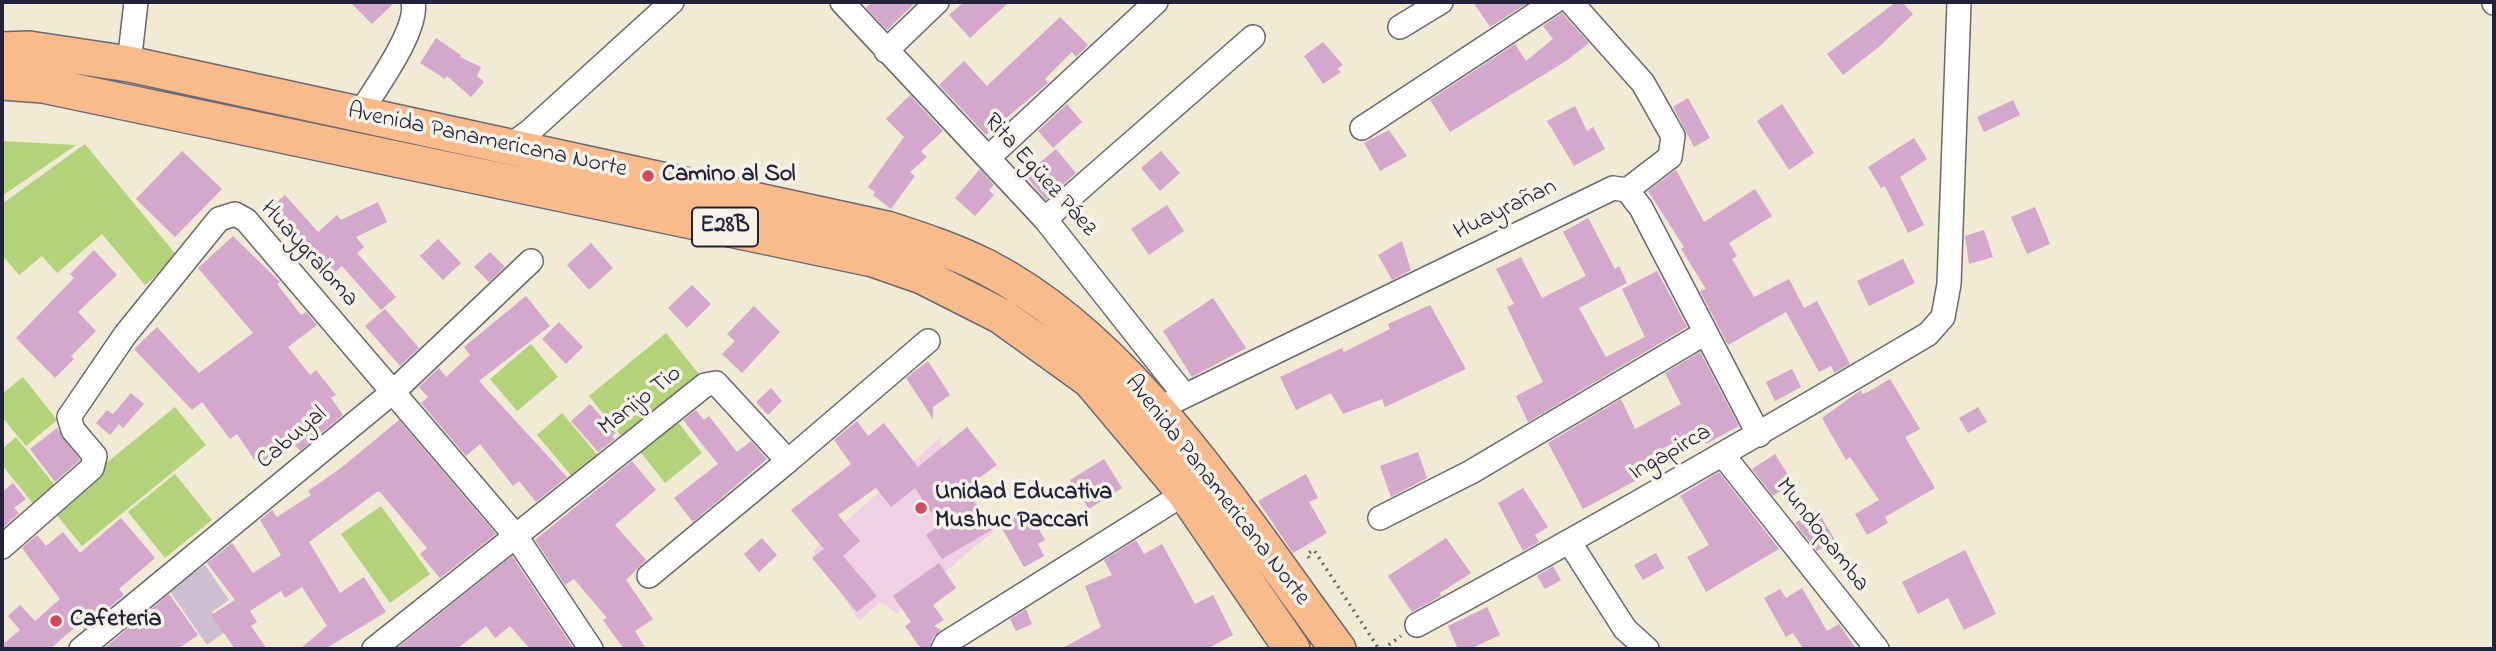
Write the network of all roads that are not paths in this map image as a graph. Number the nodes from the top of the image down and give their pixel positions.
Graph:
1 (136, 2) edge
2 (413, 2) edge
3 (673, 2) edge
4 (842, 2) edge
5 (937, 2) edge
6 (1156, 2) edge
7 (1441, 2) edge
8 (1554, 2) edge
9 (1570, 2) edge
10 (1959, 2) edge
11 (1400, 27) dead end
12 (1253, 37) dead end
13 (2, 50) edge
14 (886, 51) junction
15 (129, 64) junction
16 (2, 82) edge
17 (359, 115) junction
18 (1362, 128) dead end
19 (507, 148) junction
20 (988, 158) junction
21 (1627, 190) junction
22 (1045, 219) junction
23 (531, 261) dead end
24 (1705, 333) junction
25 (928, 341) dead end
26 (394, 391) junction
27 (1172, 403) junction
28 (1759, 435) junction
29 (1723, 455) junction
30 (788, 461) junction
31 (1185, 493) junction
32 (1380, 518) dead end
33 (515, 535) junction
34 (1570, 543) junction
35 (2, 547) edge
36 (649, 576) dead end
37 (1417, 625) dead end
38 (84, 648) edge
39 (373, 649) edge
40 (591, 649) edge
41 (943, 649) edge
42 (1292, 649) edge
43 (1338, 649) edge
44 (1647, 649) edge
45 (1877, 649) edge

1 - 15 street
2 - 17 street
3 - 19 street
4 - 14 street, Rita Egüez Páez
5 - 14 street
6 - 20 street
7 - 11 street
8 - 18 street
9 - 21 street
10 - 28 street, Ingapirca
12 - 22 street
13 - 15 highway, Avenida Panamericana Norte / E28B
14 - 20 street, Rita Egüez Páez
15 - 17 highway, Avenida Panamericana Norte / E28B
16 - 31 highway, Avenida Panamericana Norte / E28B
17 - 19 highway, Avenida Panamericana Norte / E28B
19 - 27 highway, Avenida Panamericana Norte / E28B
20 - 22 street, Rita Egüez Páez
21 - 24 street
21 - 27 street, Huayrañan
22 - 27 street, Rita Egüez Páez
23 - 26 street, Cabuyal
24 - 28 street
24 - 32 street
25 - 30 street
26 - 33 street, Huaygraloma
26 - 35 street, Huaygraloma
26 - 38 street, Cabuyal
27 - 43 highway, Avenida Panamericana Norte / E28B
28 - 29 street, Ingapirca
29 - 34 street, Ingapirca
29 - 45 street, Mundopamba
30 - 33 street, Manijo Tio
30 - 36 street
31 - 41 street
31 - 42 highway, Avenida Panamericana Norte / E28B
33 - 39 street, Manijo Tio
33 - 40 street, Huaygraloma
34 - 37 street, Ingapirca
34 - 44 street

